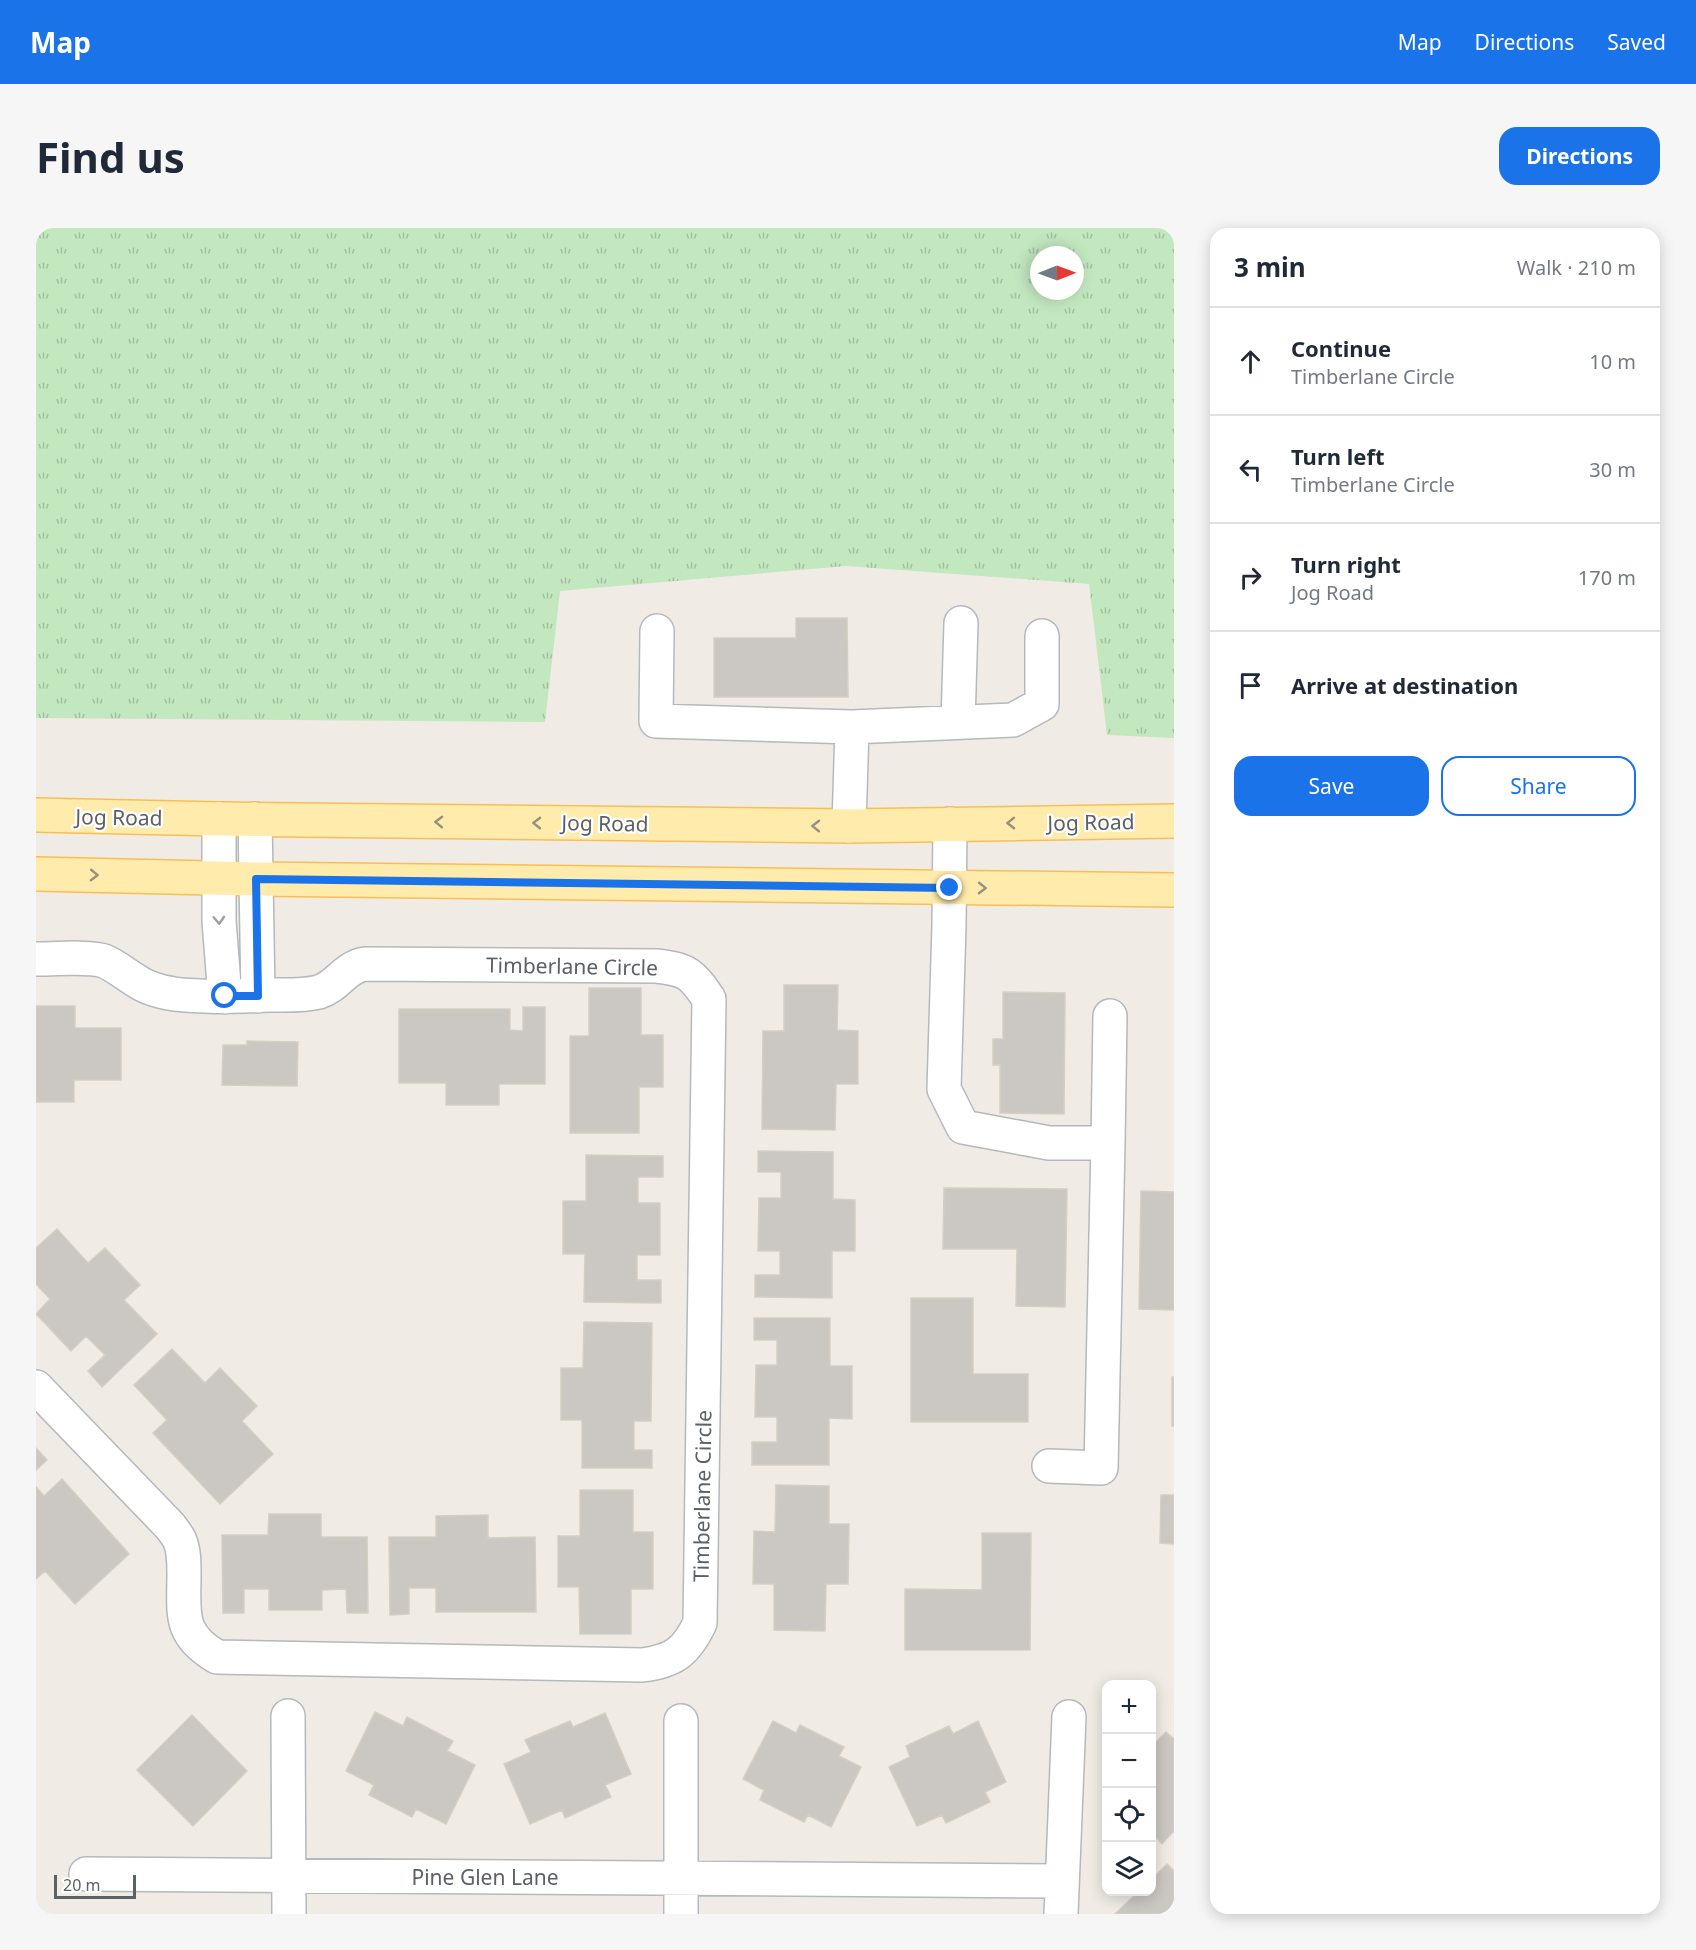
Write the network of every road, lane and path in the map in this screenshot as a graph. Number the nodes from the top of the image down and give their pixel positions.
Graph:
1 (960, 624) dead end
2 (657, 631) dead end
3 (1042, 636) dead end
4 (958, 722) junction
5 (852, 727) junction
6 (36, 814) edge
7 (219, 819) junction
8 (255, 819) junction
9 (1174, 821) edge
10 (950, 824) junction
11 (849, 826) junction
12 (36, 874) edge
13 (218, 878) junction
14 (256, 879) junction
15 (950, 888) junction
16 (1174, 890) edge
17 (36, 959) edge
18 (225, 996) junction
19 (258, 996) junction
20 (1110, 1016) dead end
21 (1108, 1143) junction
22 (36, 1387) edge
23 (1049, 1466) dead end
24 (288, 1716) dead end
25 (1069, 1717) dead end
26 (681, 1721) dead end
27 (86, 1874) dead end
28 (289, 1876) junction
29 (682, 1878) junction
30 (1061, 1881) junction
31 (289, 1914) edge
32 (681, 1914) edge
33 (1061, 1914) edge

1 - 4 street
2 - 5 street
3 - 4 street
4 - 5 street
5 - 11 street
6 - 7 main road, Jog Road
7 - 8 main road, Jog Road
7 - 13 street
11 -> 8 main road, Jog Road
8 - 14 street
9 -> 10 main road, Jog Road
10 - 11 main road, Jog Road
10 - 15 street
12 -> 13 main road
13 - 14 main road
13 -> 18 street
14 - 15 main road
14 - 19 street
15 -> 16 main road
15 - 21 street
17 - 18 street, Timberlane Circle
18 - 19 street, Timberlane Circle
19 - 22 street, Timberlane Circle
20 - 21 street
21 - 23 street
24 - 28 street
25 - 30 street
26 - 29 street
27 - 28 street, Pine Glen Lane
28 - 29 street, Pine Glen Lane
28 - 31 street
29 - 30 street, Pine Glen Lane
29 - 32 street
30 - 33 street

